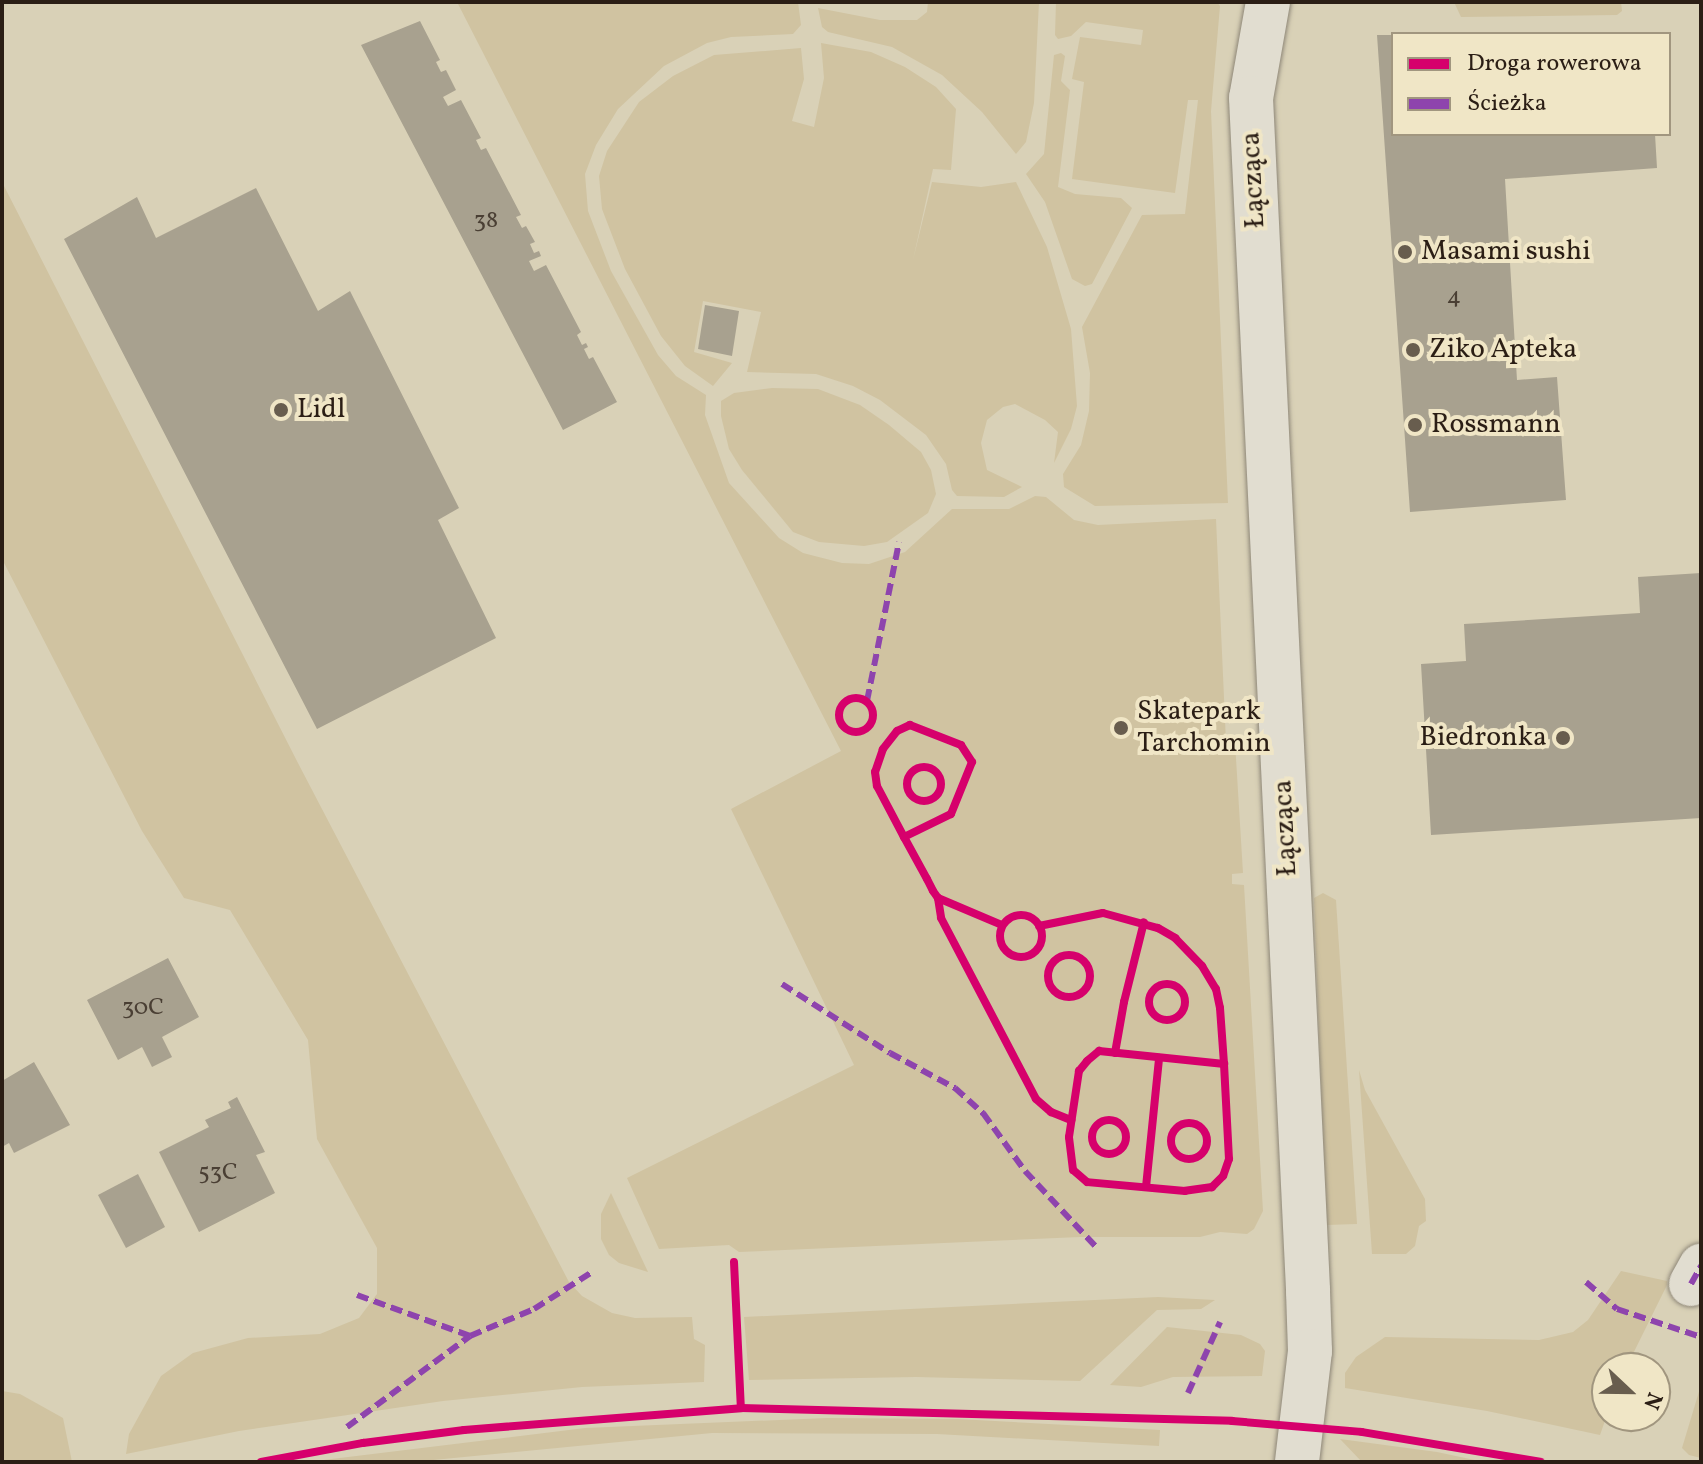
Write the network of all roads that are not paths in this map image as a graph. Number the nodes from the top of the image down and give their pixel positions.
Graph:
1 (1268, 2) edge
2 (1297, 1462) edge

1 - 2 street, Łącząca

